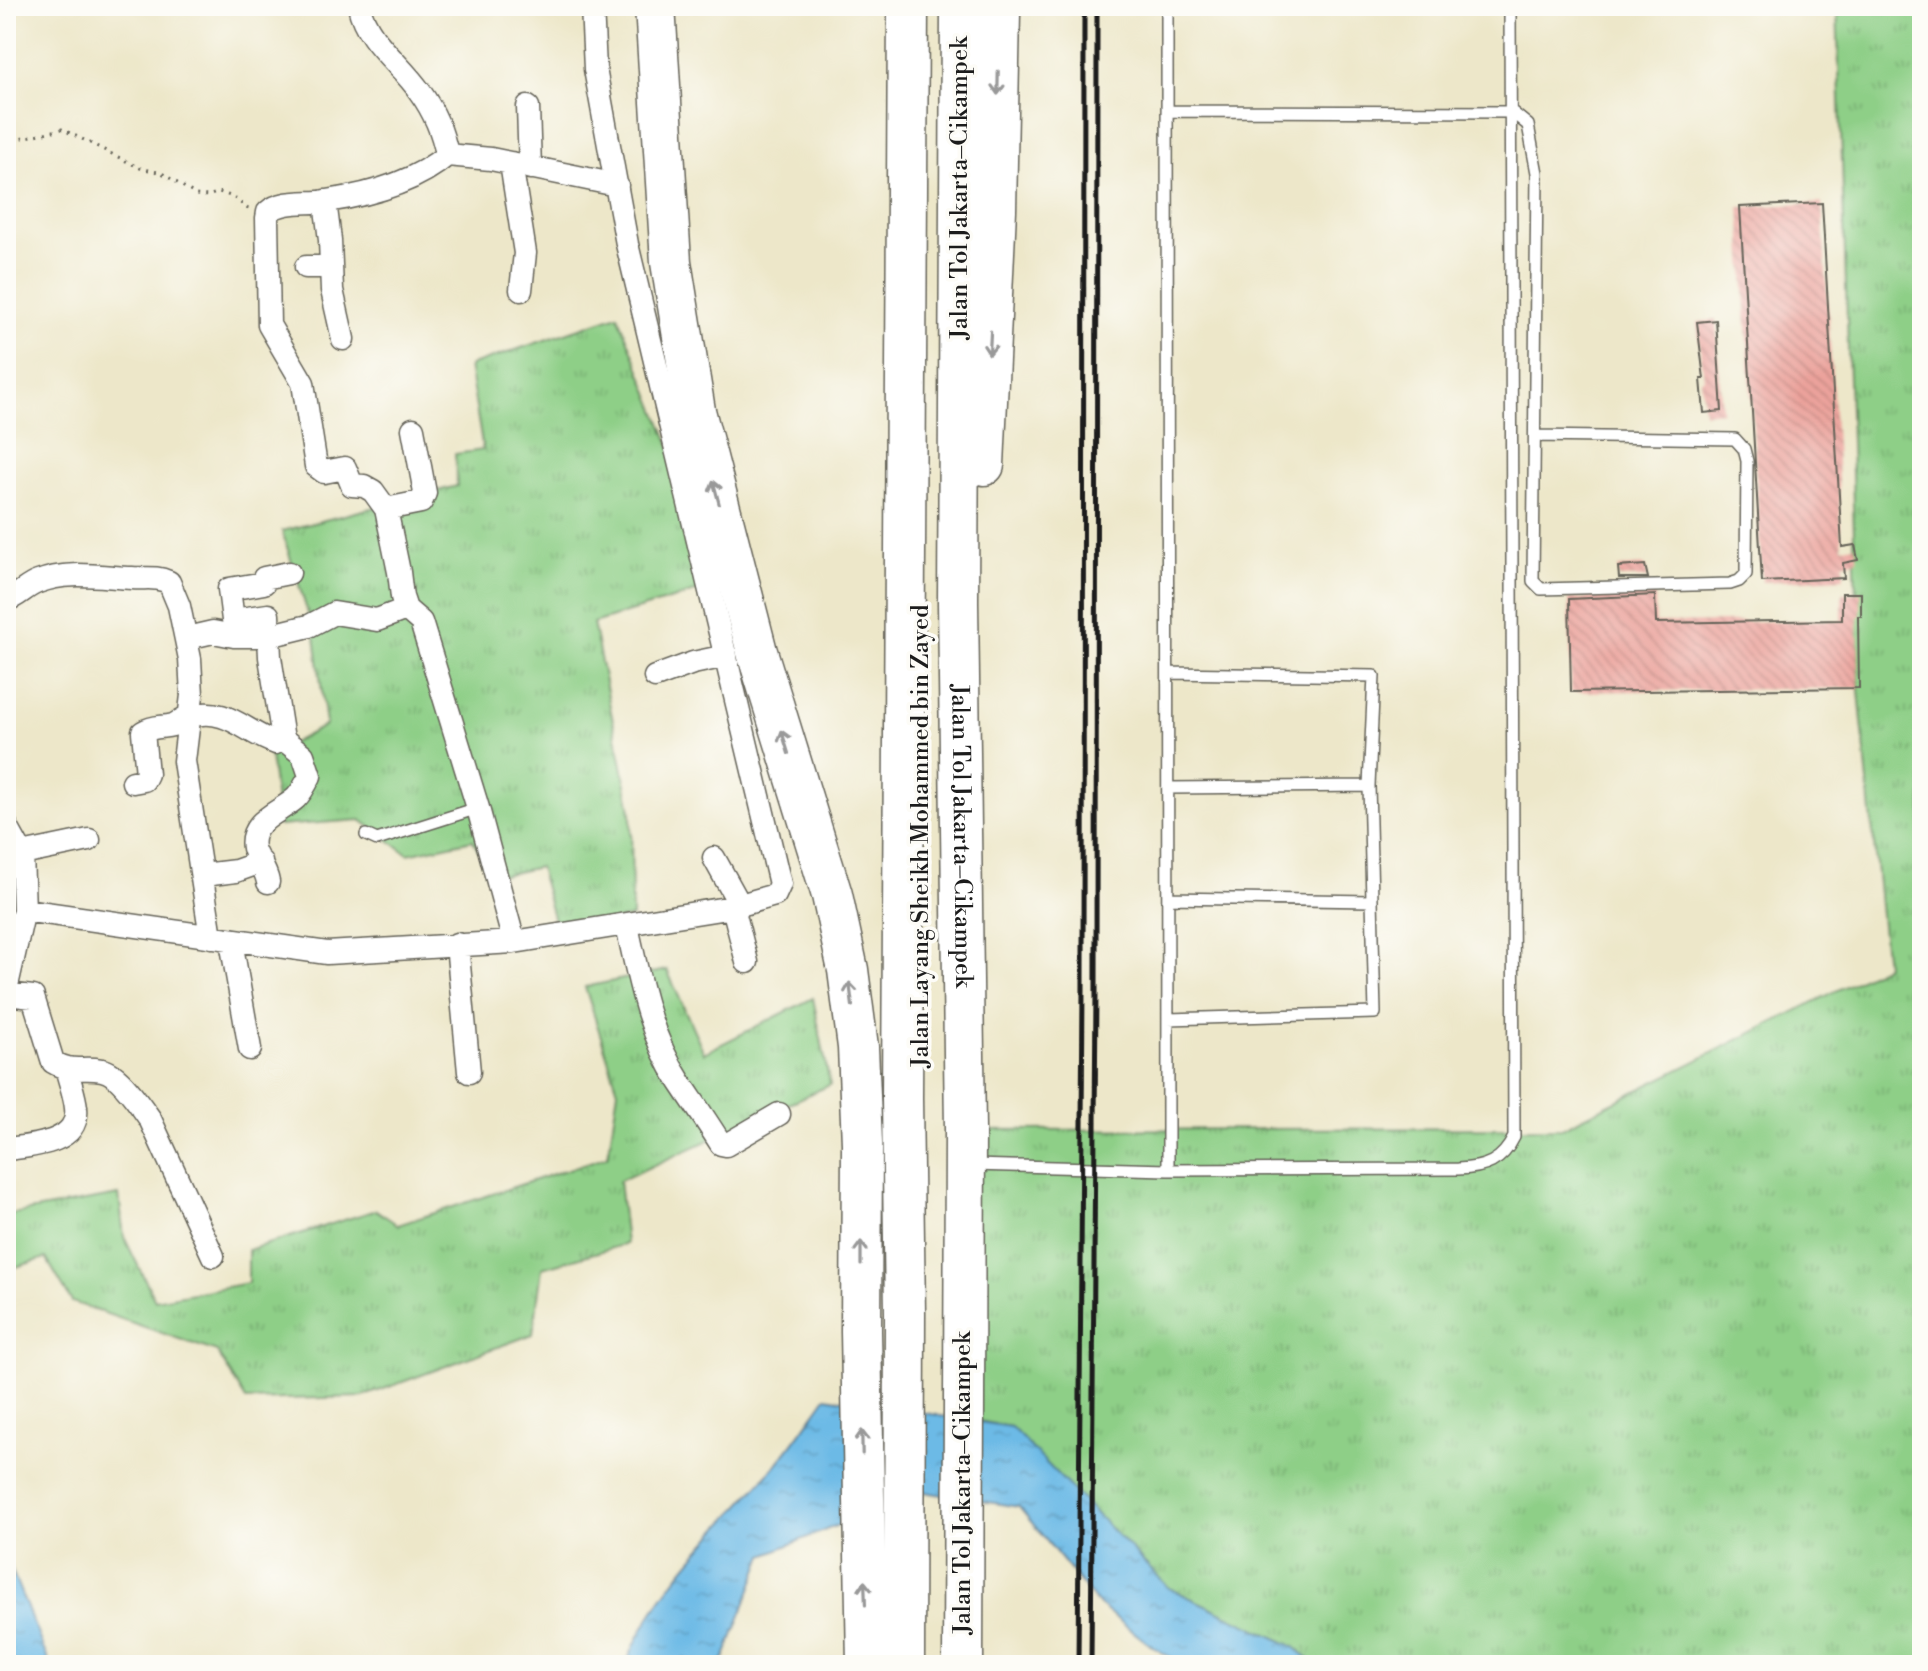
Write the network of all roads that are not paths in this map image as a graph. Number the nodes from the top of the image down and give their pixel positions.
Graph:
1 (359, 6) edge
2 (592, 6) edge
3 (655, 6) edge
4 (908, 6) edge
5 (918, 6) edge
6 (944, 6) edge
7 (1167, 6) edge
8 (1510, 6) edge
9 (990, 8) edge
10 (528, 107) dead end
11 (1167, 111) junction
12 (1512, 112) junction
13 (447, 155) junction
14 (520, 166) junction
15 (617, 185) junction
16 (325, 201) junction
17 (306, 267) dead end
18 (331, 267) junction
19 (521, 290) dead end
20 (343, 339) dead end
21 (413, 429) dead end
22 (1535, 436) junction
23 (386, 509) junction
24 (289, 573) dead end
25 (6, 600) edge
26 (406, 609) junction
27 (268, 636) junction
28 (187, 638) junction
29 (726, 656) junction
30 (1168, 673) junction
31 (655, 677) dead end
32 (189, 716) junction
33 (283, 739) junction
34 (133, 782) dead end
35 (1369, 786) junction
36 (1168, 788) junction
37 (478, 808) junction
38 (6, 825) edge
39 (366, 835) dead end
40 (89, 840) dead end
41 (22, 854) junction
42 (714, 858) dead end
43 (203, 875) junction
44 (1168, 898) junction
45 (1371, 901) junction
46 (736, 906) junction
47 (24, 910) junction
48 (627, 926) junction
49 (221, 939) junction
50 (514, 942) junction
51 (457, 944) junction
52 (747, 962) dead end
53 (6, 992) edge
54 (1168, 1019) junction
55 (250, 1049) dead end
56 (67, 1071) junction
57 (469, 1072) dead end
58 (779, 1114) dead end
59 (6, 1149) edge
60 (965, 1165) junction
61 (1168, 1170) junction
62 (213, 1256) dead end
63 (867, 1665) edge
64 (904, 1665) edge
65 (920, 1665) edge
66 (936, 1665) edge
67 (963, 1665) edge

1 - 13 street
2 - 15 street
63 -> 3 highway
4 - 64 highway
5 - 65 highway, Jalan Layang Sheikh Mohammed bin Zayed
6 - 66 highway, Jalan Layang Sheikh Mohammed bin Zayed
7 - 11 lane
8 - 12 lane
9 -> 60 highway, Jalan Tol Jakarta–Cikampek
10 - 14 street
11 - 12 lane
11 - 30 lane
12 - 22 lane
12 - 61 lane
13 - 14 street
13 - 16 street
14 - 15 street
14 - 19 street
15 - 29 street
16 - 18 street
16 - 23 street
17 - 18 street
18 - 20 street
21 - 23 street
22 - 22 lane
23 - 26 street
24 - 27 street
25 - 28 street
26 - 27 street
26 - 37 street
27 - 28 street
27 - 33 street
28 - 32 street
29 - 31 street
29 - 46 street
30 - 35 lane
30 - 36 lane
32 - 33 street
32 - 34 street
32 - 43 street
33 - 43 street
35 - 36 lane
35 - 45 lane
36 - 44 lane
37 - 39 lane
37 - 50 street
38 - 41 street
40 - 41 street
41 - 47 street
42 - 46 street
43 - 49 street
44 - 45 lane
44 - 54 lane
45 - 54 lane
46 - 48 street
46 - 52 street
47 - 49 street
47 - 53 street
48 - 50 street
48 - 58 street
49 - 51 street
49 - 55 street
50 - 51 street
51 - 57 street
53 - 56 street
54 - 61 lane
56 - 59 street
56 - 62 street
60 - 61 lane
60 - 67 highway, Jalan Tol Jakarta–Cikampek

